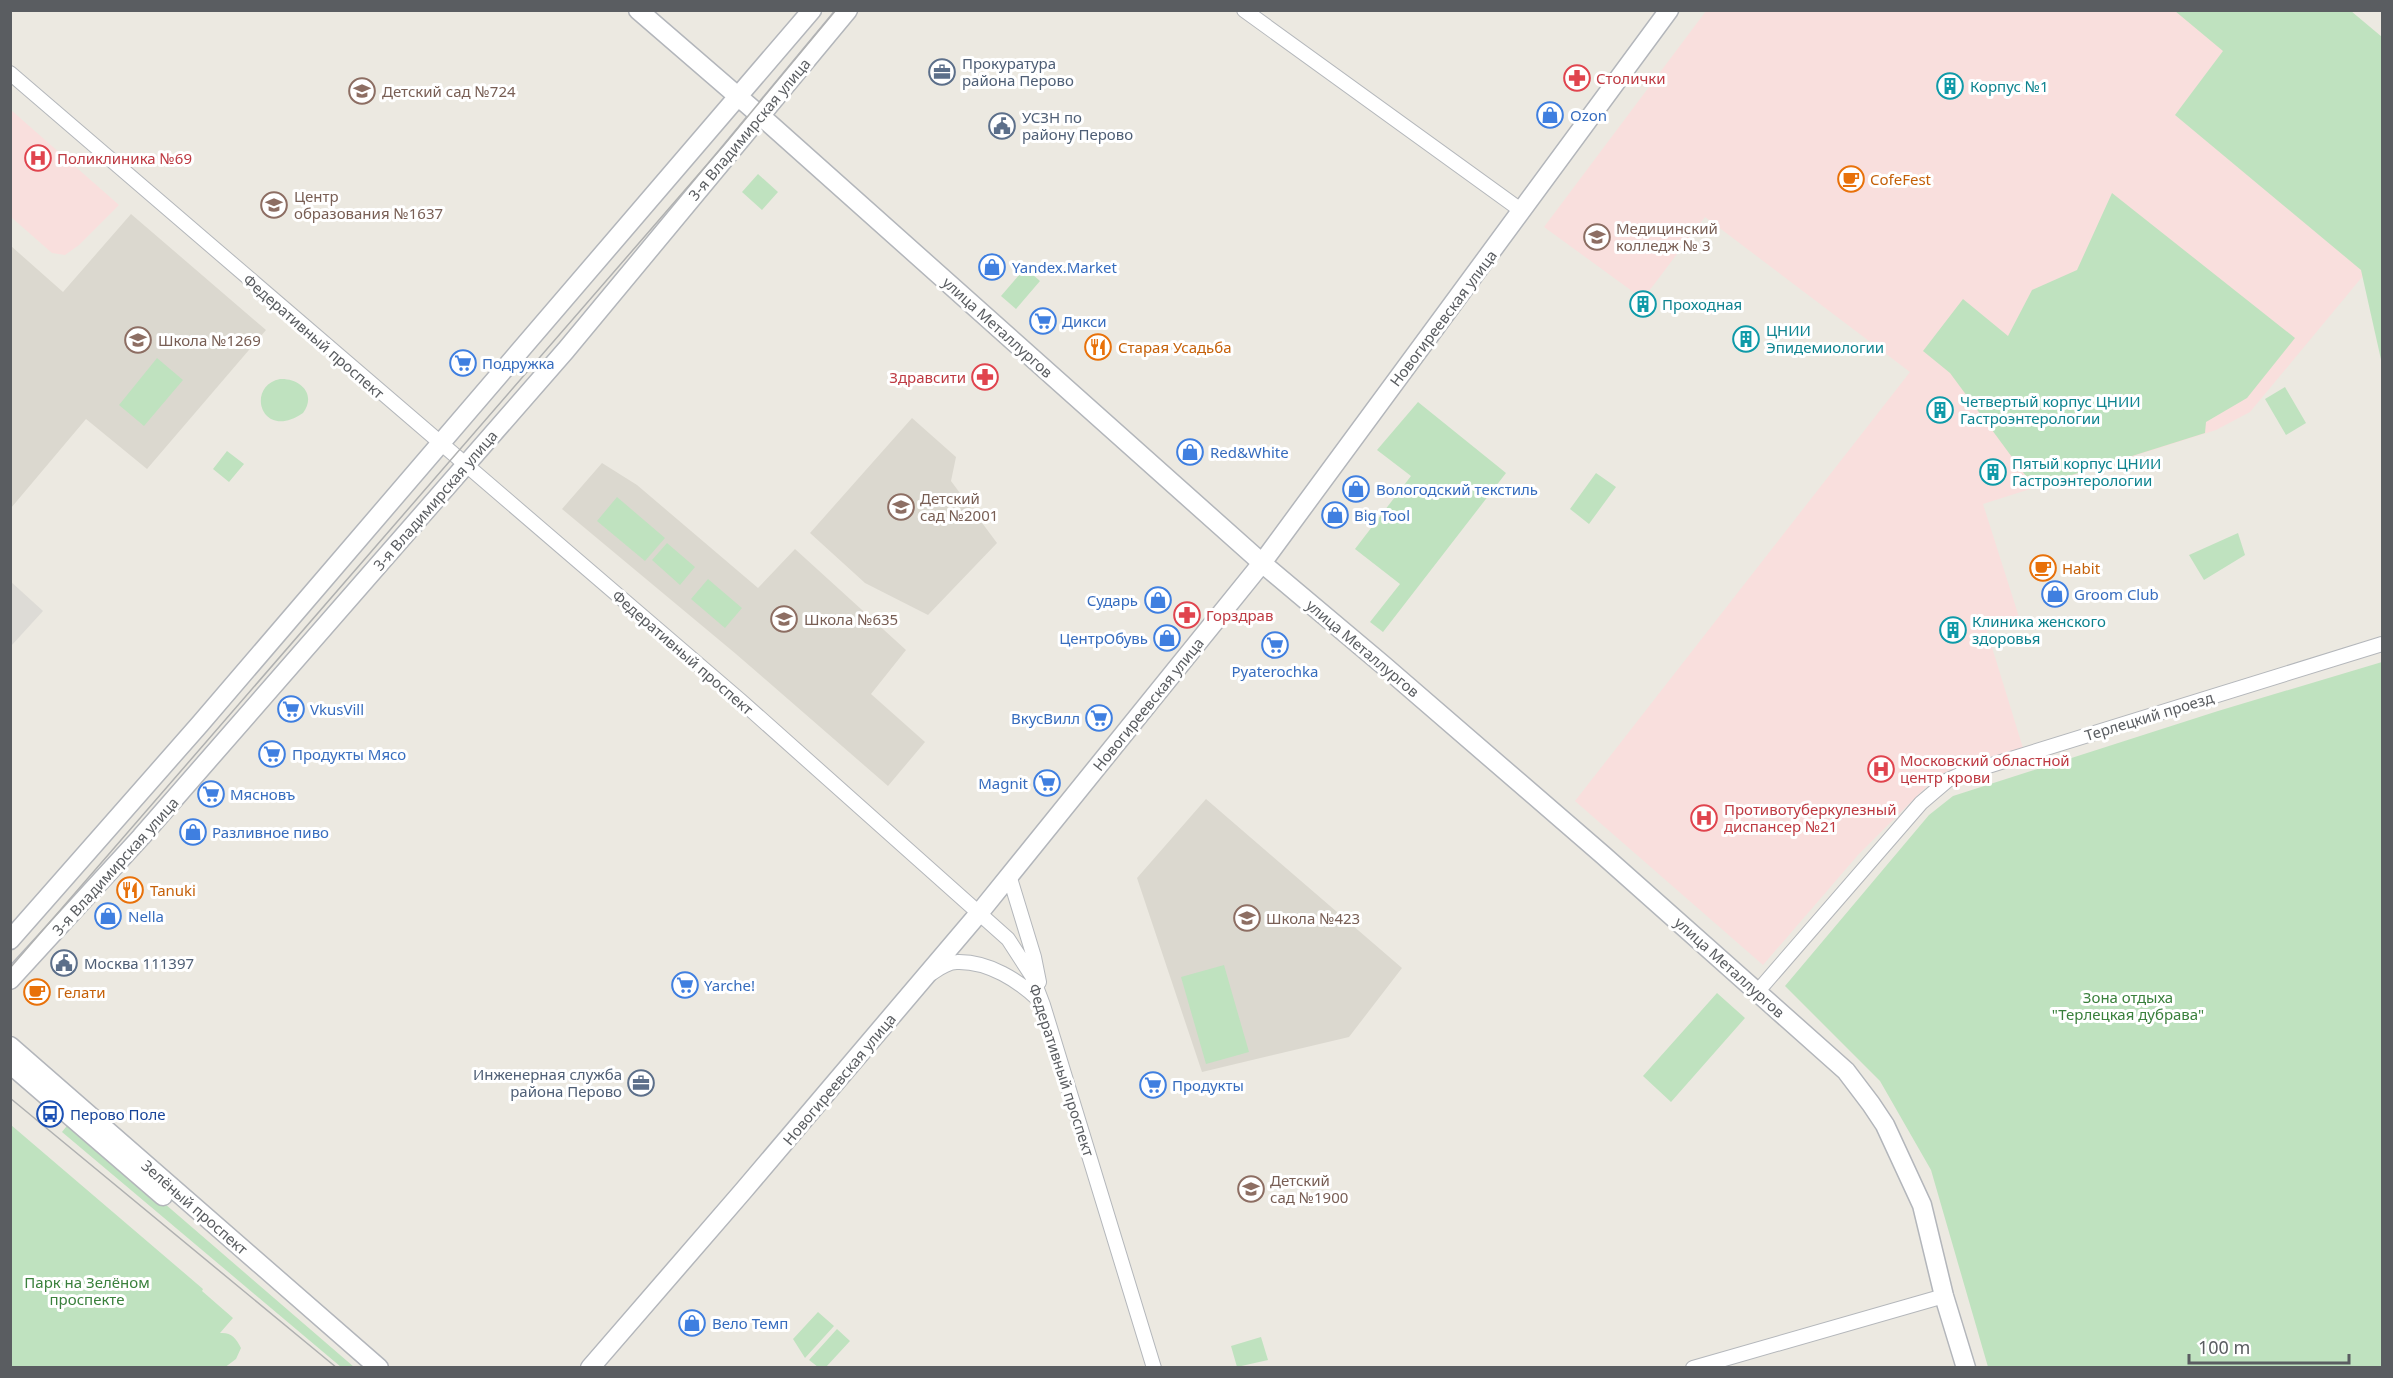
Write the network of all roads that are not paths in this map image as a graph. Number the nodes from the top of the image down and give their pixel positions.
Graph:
1 (638, 10) edge
2 (812, 10) edge
3 (848, 10) edge
4 (1244, 10) edge
5 (1669, 10) edge
6 (10, 74) edge
7 (739, 98) junction
8 (760, 116) junction
9 (1522, 211) junction
10 (440, 444) junction
11 (465, 465) junction
12 (1262, 563) junction
13 (2382, 644) edge
14 (1009, 875) junction
15 (980, 912) junction
16 (10, 940) edge
17 (924, 979) junction
18 (10, 980) edge
19 (1758, 991) junction
20 (1043, 1005) junction
21 (10, 1046) edge
22 (10, 1064) edge
23 (1944, 1296) junction
24 (360, 1368) edge
25 (379, 1368) edge
26 (590, 1368) edge
27 (1154, 1368) edge
28 (1693, 1368) edge
29 (1966, 1368) edge

1 - 7 street, улица Металлургов
2 - 7 street, 3-я Владимирская улица
3 - 8 street, 3-я Владимирская улица
4 - 9 street
5 - 9 street, Новогиреевская улица
6 - 10 street, Федеративный проспект
7 - 8 street, улица Металлургов
7 - 10 street, 3-я Владимирская улица
8 - 11 street, 3-я Владимирская улица
8 - 12 street, улица Металлургов
9 - 12 street, Новогиреевская улица
10 - 11 street, Федеративный проспект
10 - 16 street, 3-я Владимирская улица
11 - 15 street, Федеративный проспект
11 - 18 street, 3-я Владимирская улица
12 - 14 street, Новогиреевская улица
12 - 19 street, улица Металлургов
13 - 19 street, Терлецкий проезд
14 - 15 street, Новогиреевская улица
14 - 20 street
15 - 17 street, Новогиреевская улица
15 - 20 street, Федеративный проспект
17 - 20 street
17 - 26 street, Новогиреевская улица
19 - 23 street, улица Металлургов
20 - 27 street, Федеративный проспект
21 - 25 street, Зелёный проспект
22 - 24 street, Зелёный проспект
23 - 28 street
23 - 29 street, улица Металлургов

